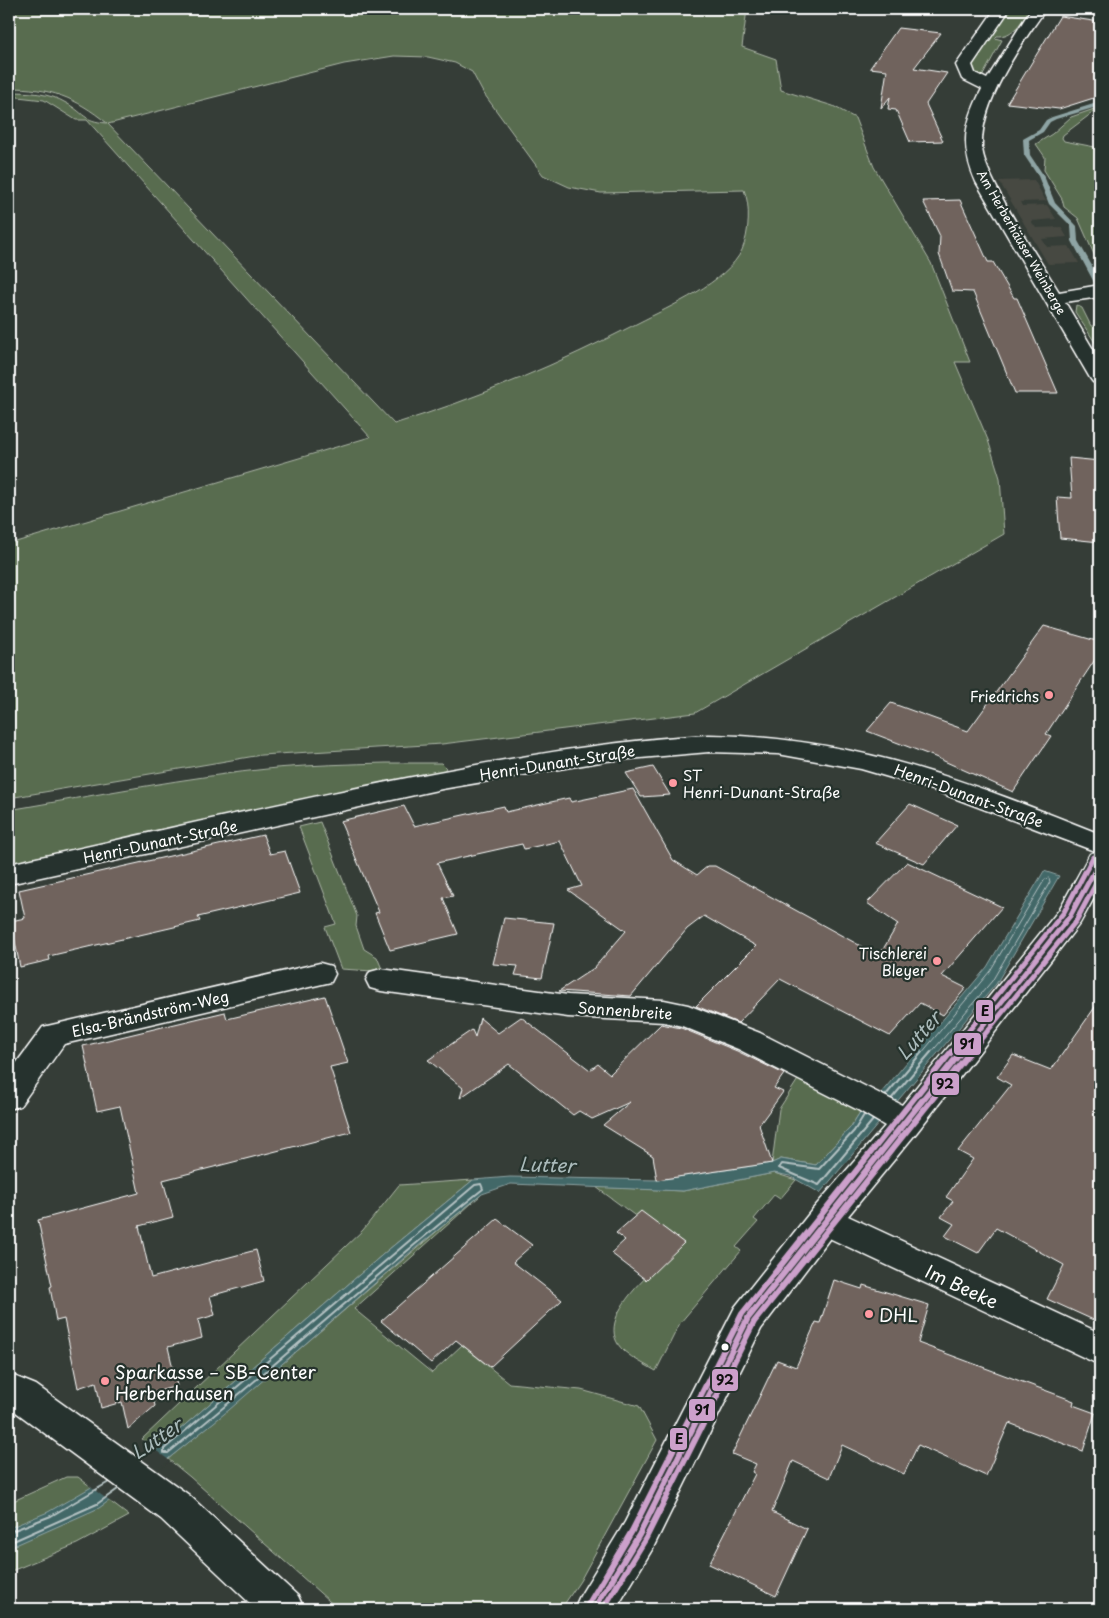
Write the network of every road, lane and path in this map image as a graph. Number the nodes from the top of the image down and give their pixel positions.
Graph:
1 (1002, 9) edge
2 (1038, 9) edge
3 (992, 87) junction
4 (1100, 291) edge
5 (1055, 298) junction
6 (1100, 378) edge
7 (1100, 844) edge
8 (1100, 861) edge
9 (9, 874) edge
10 (320, 974) dead end
11 (381, 980) dead end
12 (9, 1097) edge
13 (887, 1112) junction
14 (824, 1220) junction
15 (1100, 1350) edge
16 (9, 1390) edge
17 (284, 1609) edge
18 (594, 1609) edge

1 - 3 street
2 - 3 street, Am Herberhäuser Weinberge
3 - 5 street, Am Herberhäuser Weinberge
4 - 5 street
5 - 6 street, Am Herberhäuser Weinberge
7 - 9 street, Henri-Dunant-Straße
8 - 13 street
10 - 12 street, Elsa-Brändström-Weg
11 - 13 street, Sonnenbreite
13 - 14 street
14 - 15 street, Im Beeke
14 - 18 street
16 - 17 street

